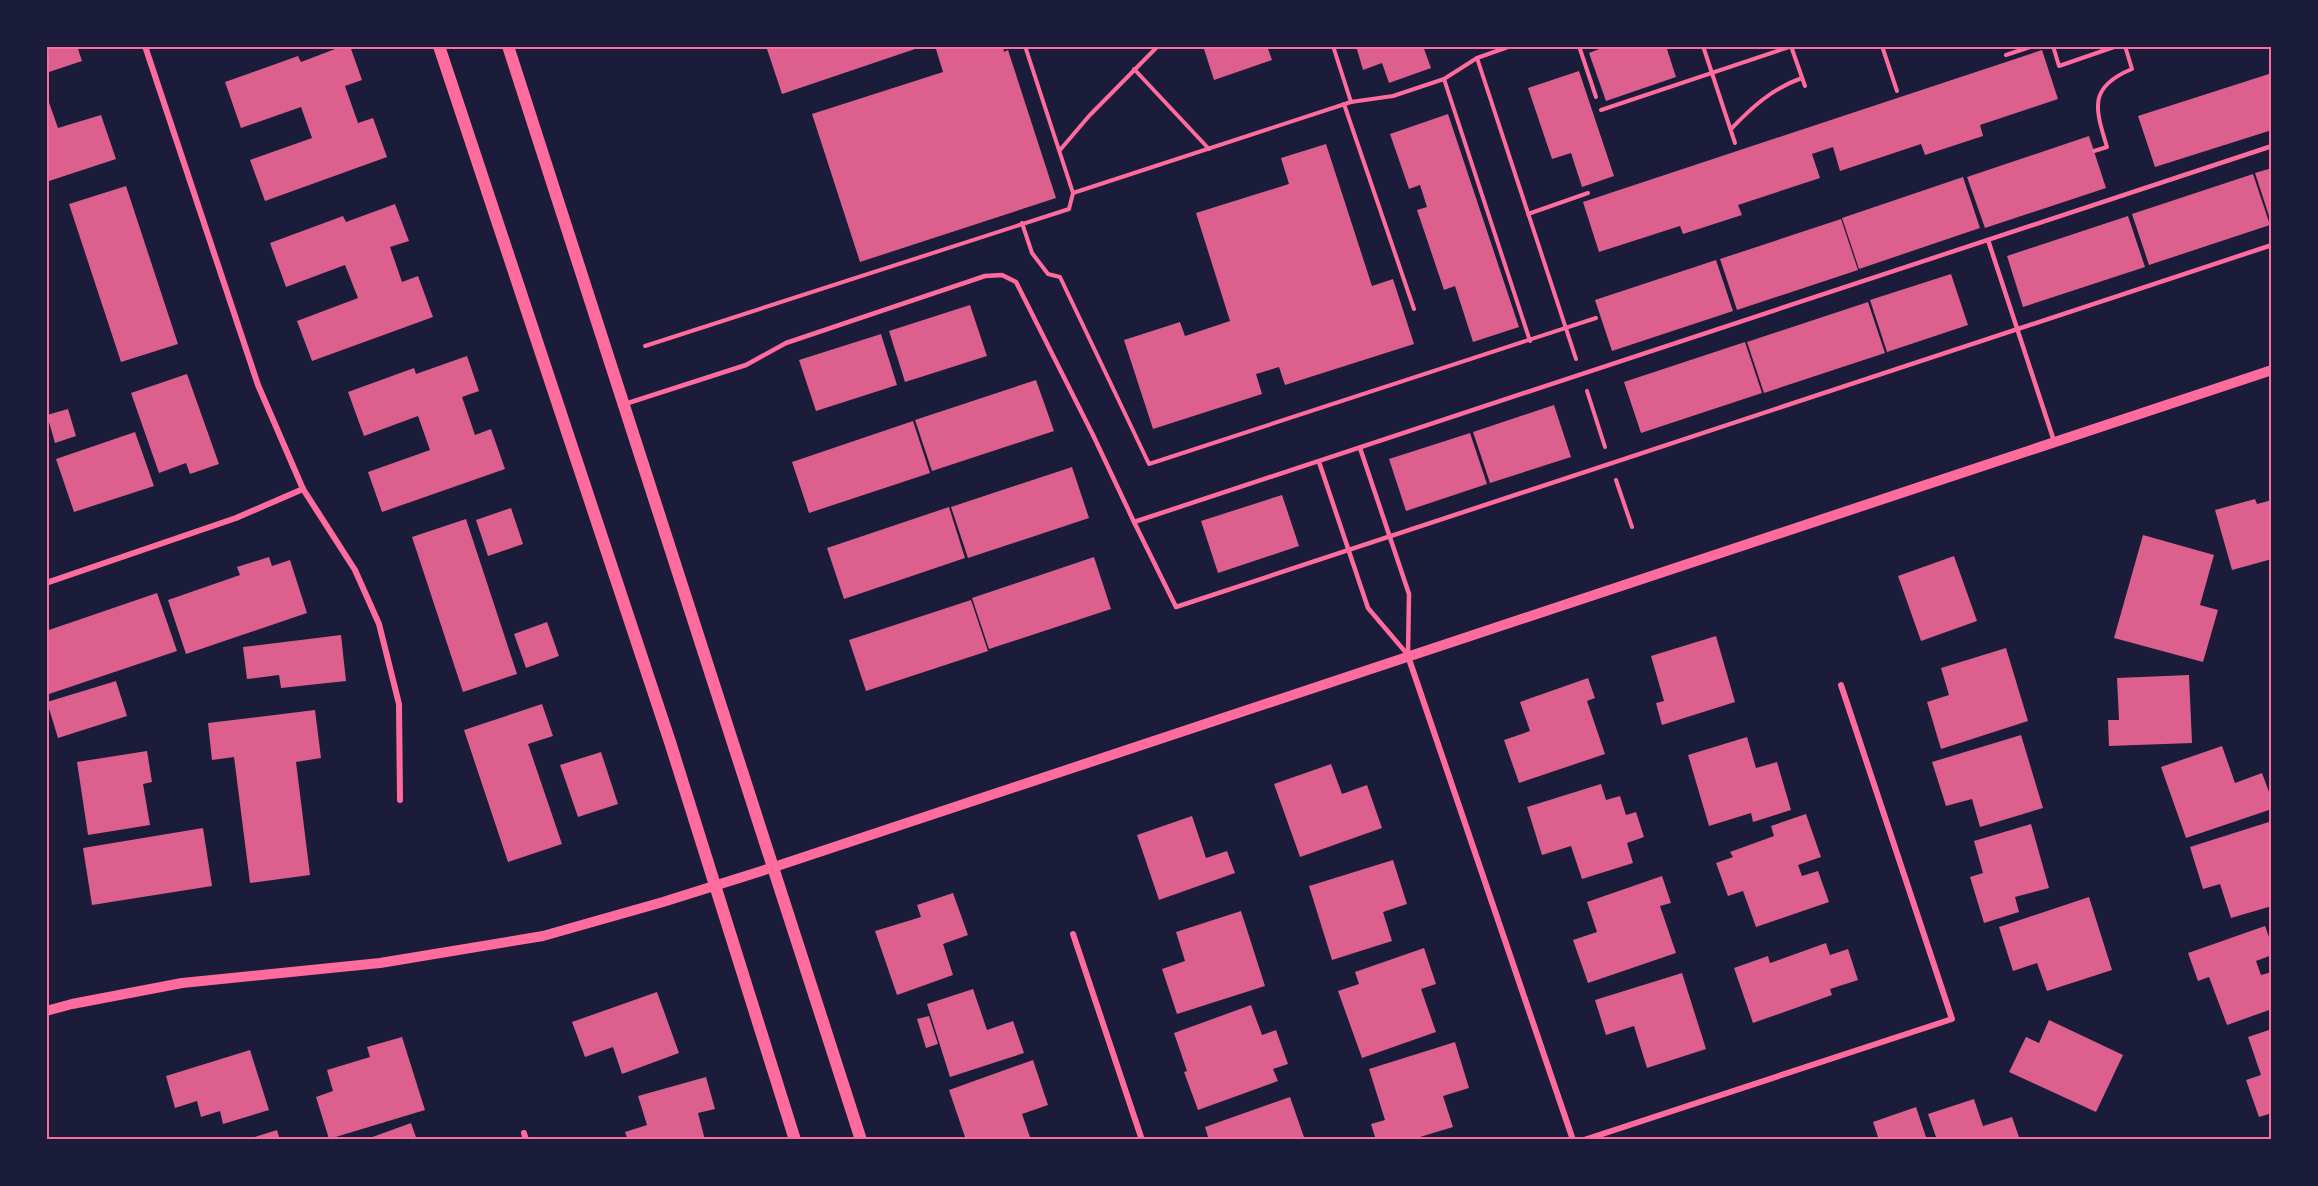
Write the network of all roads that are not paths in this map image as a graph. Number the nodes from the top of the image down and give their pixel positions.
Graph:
1 (145, 46) edge
2 (439, 46) edge
3 (508, 46) edge
4 (2271, 146) edge
5 (1988, 240) junction
6 (2271, 245) edge
7 (2018, 329) junction
8 (2271, 370) edge
9 (625, 404) junction
10 (2054, 441) junction
11 (1360, 448) junction
12 (1319, 462) junction
13 (303, 489) junction
14 (1134, 522) junction
15 (1389, 536) junction
16 (1348, 549) junction
17 (46, 582) edge
18 (1407, 655) junction
19 (1841, 685) dead end
20 (400, 800) dead end
21 (774, 867) junction
22 (716, 886) junction
23 (1073, 934) dead end
24 (46, 1011) edge
25 (795, 1140) edge
26 (861, 1140) edge
27 (1142, 1140) edge
28 (1573, 1140) edge
29 (1584, 1140) edge

1 - 13 street
2 - 22 main road
3 - 9 main road
4 - 5 lane
5 - 7 lane
5 - 11 lane
6 - 7 lane
7 - 10 lane
7 - 15 lane
8 - 10 street
9 - 14 lane
9 - 21 main road
10 - 18 street
11 - 12 lane
11 - 15 lane
12 - 14 lane
12 - 16 lane
13 - 17 street
13 - 20 street
14 - 16 lane
15 - 16 lane
15 - 18 lane
16 - 18 lane
18 - 21 street
18 - 28 street
19 - 29 street
21 - 22 street
21 - 26 main road
22 - 24 street
22 - 25 main road
23 - 27 street

